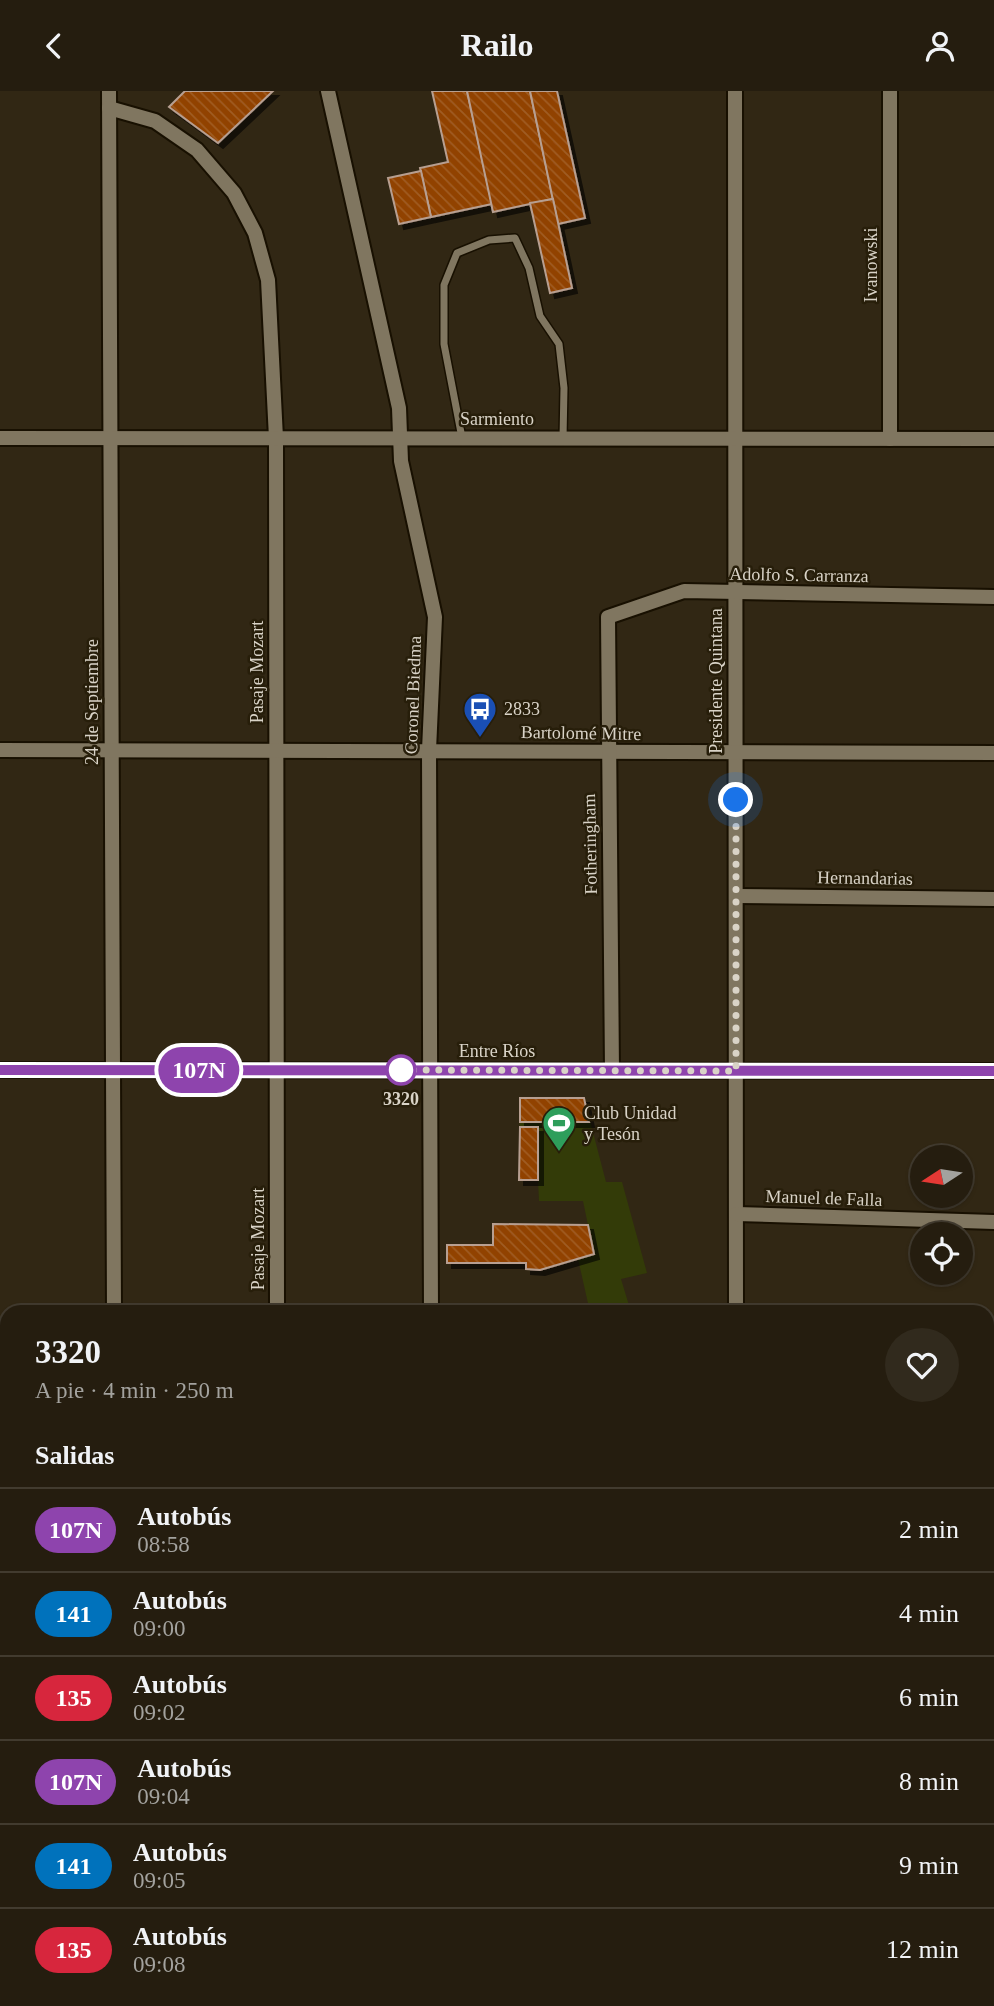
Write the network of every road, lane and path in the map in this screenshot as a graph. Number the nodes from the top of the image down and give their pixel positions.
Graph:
1 (109, 91) edge
2 (328, 91) edge
3 (735, 91) edge
4 (890, 91) edge
5 (109, 108) junction
6 (0, 438) edge
7 (111, 438) junction
8 (276, 438) junction
9 (401, 438) junction
10 (463, 438) junction
11 (563, 438) junction
12 (735, 439) junction
13 (890, 439) junction
14 (994, 439) edge
15 (736, 593) junction
16 (994, 597) edge
17 (608, 617) joint
18 (0, 750) edge
19 (111, 750) junction
20 (429, 750) junction
21 (277, 751) junction
22 (736, 752) junction
23 (609, 753) junction
24 (994, 753) edge
25 (736, 896) junction
26 (994, 899) edge
27 (0, 1070) edge
28 (113, 1070) junction
29 (277, 1070) junction
30 (430, 1070) junction
31 (612, 1071) junction
32 (736, 1071) junction
33 (994, 1071) edge
34 (736, 1214) junction
35 (994, 1222) edge
36 (114, 1305) edge
37 (277, 1305) edge
38 (431, 1305) edge
39 (736, 1305) edge

1 - 5 street, 24 de Septiembre
2 - 9 street, Coronel Biedma
3 - 12 street, Presidente Quintana
4 - 13 street, Ivanowski
5 - 7 street, 24 de Septiembre
5 - 8 street, Pasaje Mozart
6 - 7 street, Sarmiento
7 - 8 street, Sarmiento
7 - 19 street, 24 de Septiembre
8 - 9 street, Sarmiento
8 - 21 street, Pasaje Mozart
9 - 10 street, Sarmiento
9 - 20 street, Coronel Biedma
10 - 11 street, Sarmiento
10 - 11 lane
11 - 12 street, Sarmiento
12 - 13 street, Sarmiento
12 - 15 street, Presidente Quintana
13 - 14 street, Sarmiento
15 - 16 street, Adolfo S. Carranza
15 - 17 street, Adolfo S. Carranza
15 - 22 street, Presidente Quintana
17 - 23 street, Fotheringham
18 - 19 street, Bartolomé Mitre
19 - 21 street, Bartolomé Mitre
19 - 28 street, 24 de Septiembre
20 - 21 street, Bartolomé Mitre
20 - 23 street, Bartolomé Mitre
20 - 30 street, Coronel Biedma
21 - 29 street, Pasaje Mozart
22 - 23 street, Bartolomé Mitre
22 - 24 street, Bartolomé Mitre
22 - 25 street, Presidente Quintana
23 - 31 street, Fotheringham
25 - 26 street, Hernandarias
25 - 32 street, Presidente Quintana
27 - 28 street, Entre Ríos
28 - 29 street, Entre Ríos
28 - 36 street, 24 de Septiembre
29 - 30 street, Entre Ríos
29 - 37 street, Pasaje Mozart
30 - 31 street, Entre Ríos
30 - 38 street, Coronel Biedma
31 - 32 street, Entre Ríos
32 - 33 street, Entre Ríos
32 - 34 street, Presidente Quintana
34 - 35 street, Manuel de Falla
34 - 39 street, Presidente Quintana

